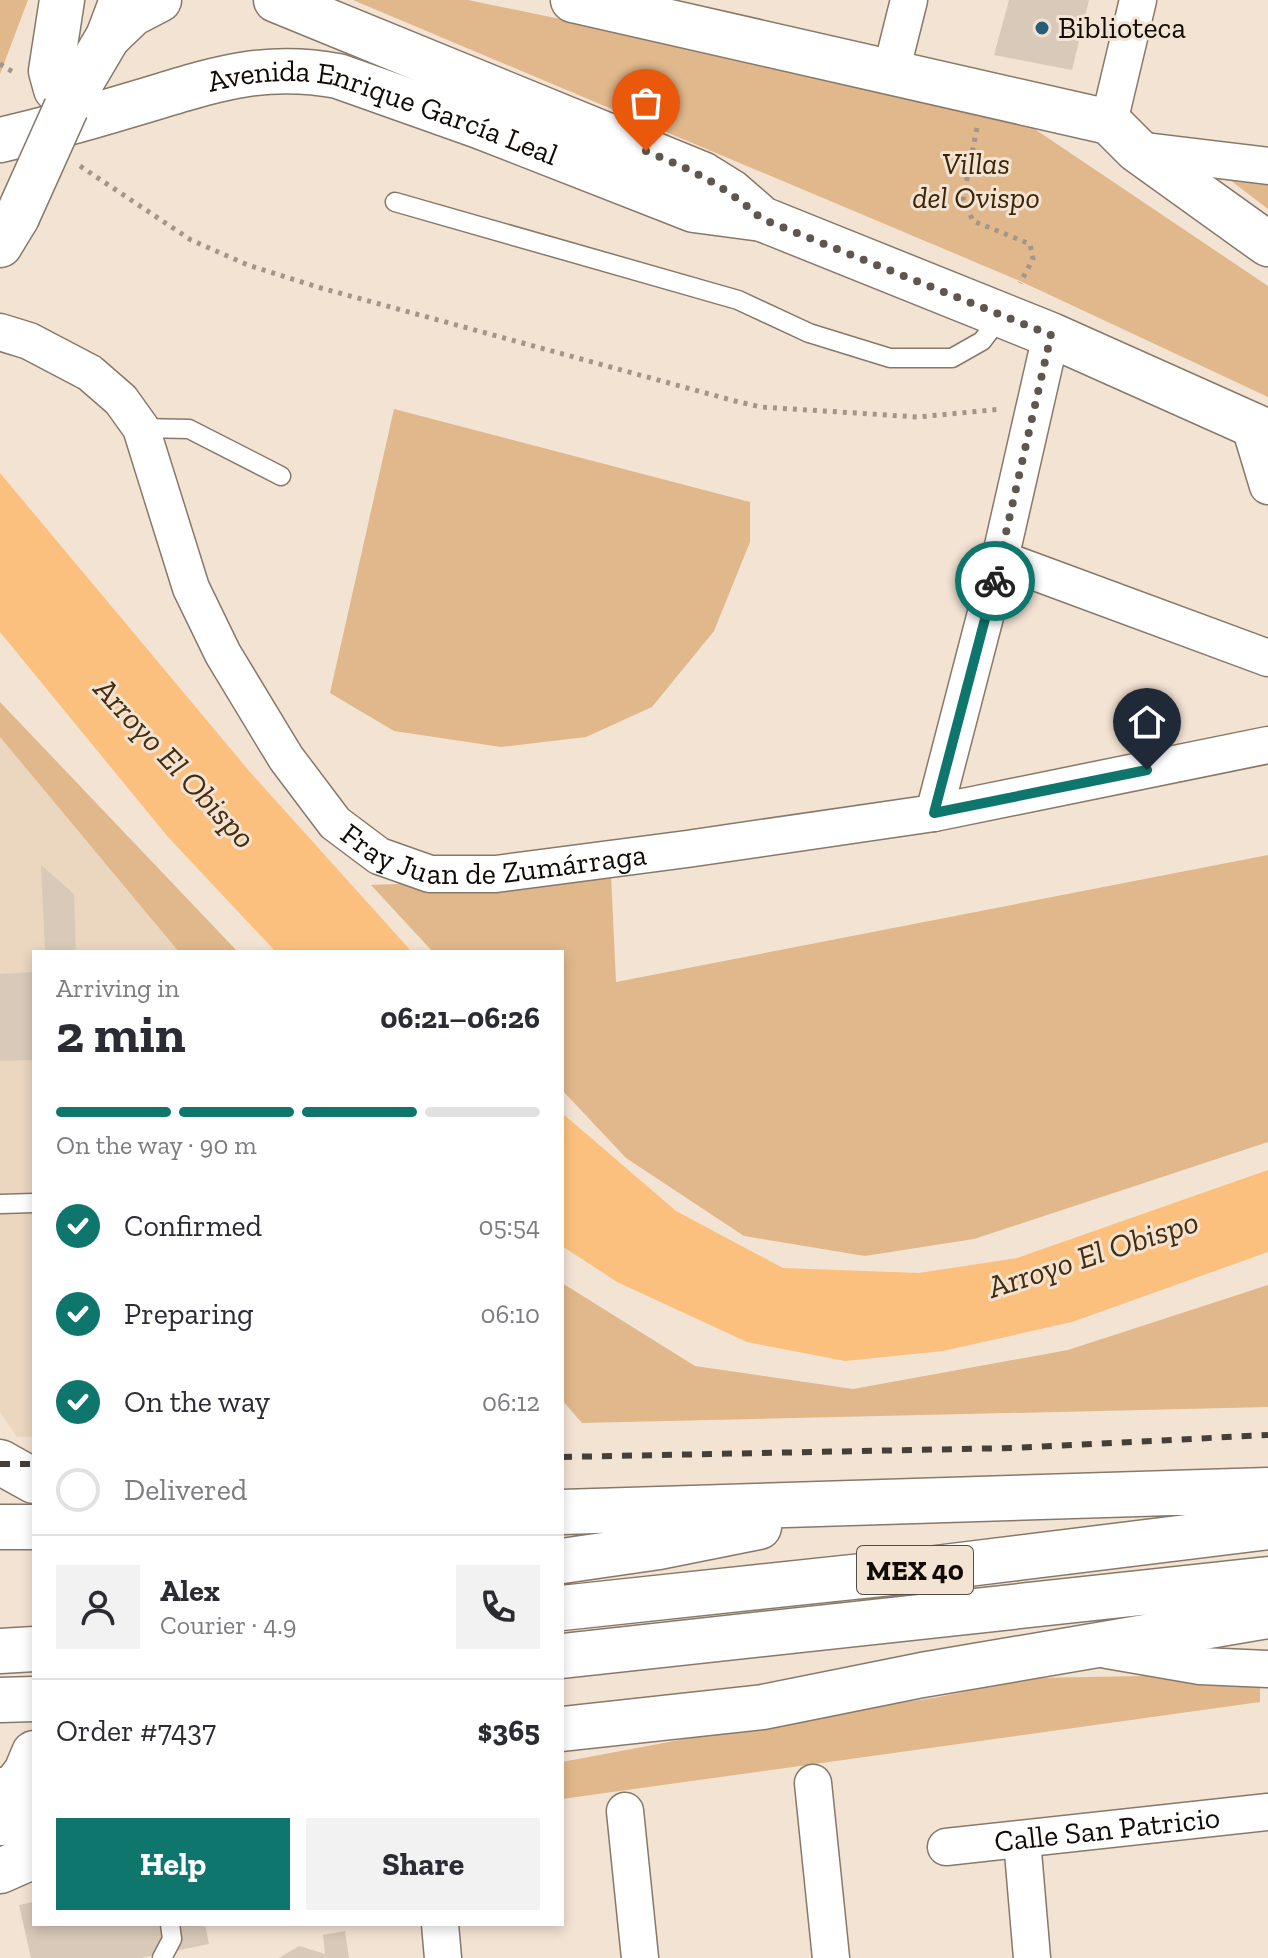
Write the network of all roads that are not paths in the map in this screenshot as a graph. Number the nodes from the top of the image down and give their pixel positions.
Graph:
1 (62, 0) edge
2 (159, 0) edge
3 (276, 0) edge
4 (573, 0) edge
5 (909, 0) edge
6 (1138, 0) edge
7 (115, 19) edge
8 (891, 72) junction
9 (62, 118) junction
10 (1123, 136) junction
11 (0, 140) edge
12 (1268, 166) edge
13 (395, 202) dead end
14 (762, 219) junction
15 (8, 231) edge
16 (1268, 244) edge
17 (1002, 315) junction
18 (0, 332) edge
19 (1051, 335) junction
20 (141, 428) junction
21 (1259, 428) edge
22 (281, 476) dead end
23 (1268, 486) edge
24 (1000, 559) junction
25 (1268, 658) edge
26 (1268, 745) edge
27 (934, 813) junction
28 (32, 1203) edge
29 (0, 1204) edge
30 (0, 1462) edge
31 (32, 1480) edge
32 (1268, 1490) edge
33 (855, 1503) junction
34 (564, 1512) edge
35 (1268, 1527) edge
36 (564, 1561) edge
37 (1268, 1579) edge
38 (564, 1608) edge
39 (1268, 1616) edge
40 (1089, 1647) junction
41 (32, 1649) edge
42 (0, 1651) edge
43 (564, 1656) edge
44 (1268, 1669) edge
45 (32, 1699) edge
46 (0, 1700) edge
47 (569, 1733) edge
48 (813, 1783) dead end
49 (625, 1811) dead end
50 (1268, 1812) edge
51 (1022, 1840) junction
52 (946, 1847) dead end
53 (32, 1857) edge
54 (0, 1871) edge
55 (170, 1926) edge
56 (440, 1926) edge
57 (162, 1958) edge
58 (443, 1958) edge
59 (640, 1958) edge
60 (831, 1958) edge
61 (1032, 1958) edge

1 - 9 main road
2 - 7 main road
3 - 14 main road
4 - 8 main road
5 - 8 street
6 - 10 street
7 - 9 main road
8 - 10 main road
9 - 15 main road, bridge
10 - 12 street
10 - 16 main road
11 - 14 main road, Avenida Enrique García Leal
13 - 17 lane
14 - 17 main road
17 - 19 main road
18 - 20 street, Fray Juan de Zumárraga
19 - 21 main road
19 - 24 street
20 - 22 lane
20 - 27 street, Fray Juan de Zumárraga
21 - 23 street
24 - 25 street
24 - 27 street
26 - 27 street, Fray Juan de Zumárraga
28 - 29 lane
30 - 31 main road
32 - 33 main road
33 - 34 main road
33 - 36 main road
35 - 38 main road, MEX 40
37 - 43 main road, MEX 40
39 - 40 main road
40 - 44 street
40 - 47 main road
41 - 42 main road
45 - 46 main road
48 - 60 street
49 - 59 street
50 - 51 street, Calle San Patricio
51 - 52 street, Calle San Patricio
51 - 61 street
53 - 54 main road
55 - 57 lane
56 - 58 street

